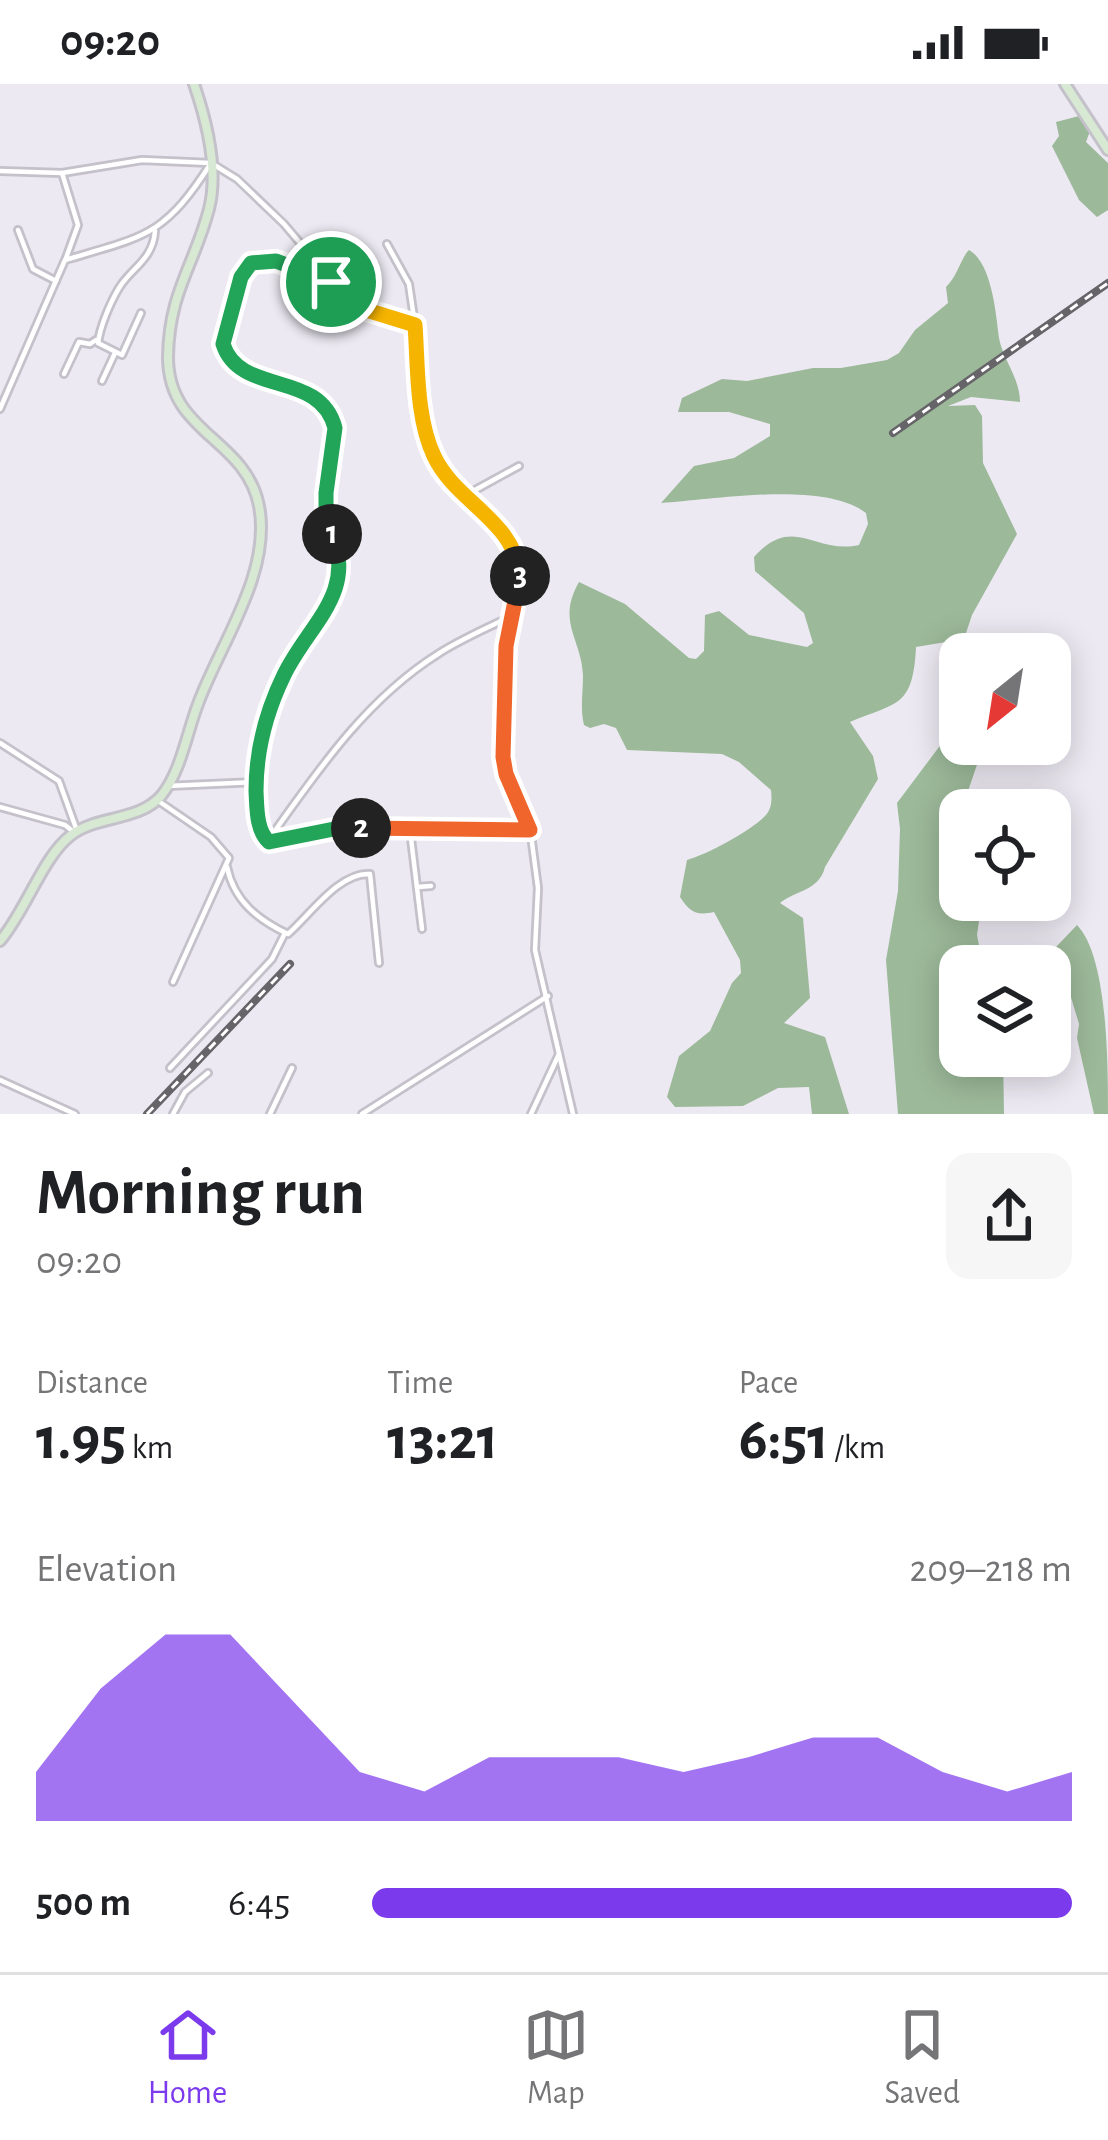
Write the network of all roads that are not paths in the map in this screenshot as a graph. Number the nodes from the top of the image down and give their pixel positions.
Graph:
1 (194, 84) edge
2 (1065, 84) edge
3 (1108, 150) edge
4 (211, 163) junction
5 (0, 171) edge
6 (62, 173) junction
7 (19, 230) dead end
8 (155, 231) junction
9 (387, 244) dead end
10 (65, 260) junction
11 (56, 281) junction
12 (331, 282) junction
13 (141, 314) dead end
14 (415, 325) junction
15 (96, 340) junction
16 (115, 353) junction
17 (64, 374) dead end
18 (102, 381) dead end
19 (0, 409) edge
20 (519, 466) dead end
21 (466, 495) junction
22 (513, 615) junction
23 (0, 743) edge
24 (256, 782) junction
25 (167, 787) junction
26 (157, 800) junction
27 (0, 807) edge
28 (410, 830) junction
29 (530, 830) junction
30 (76, 832) junction
31 (267, 842) junction
32 (227, 868) junction
33 (431, 886) dead end
34 (417, 887) junction
35 (422, 929) dead end
36 (285, 933) junction
37 (0, 941) edge
38 (379, 963) dead end
39 (173, 982) dead end
40 (548, 996) junction
41 (560, 1052) junction
42 (292, 1068) dead end
43 (170, 1069) dead end
44 (208, 1073) dead end
45 (0, 1080) edge
46 (76, 1114) edge
47 (173, 1114) edge
48 (270, 1114) edge
49 (362, 1114) edge
50 (531, 1114) edge
51 (573, 1114) edge

1 - 4 main road
2 - 3 main road
4 - 6 street
4 - 8 street
4 - 12 street
4 - 25 main road
5 - 6 street
6 - 10 street
7 - 11 street
8 - 10 street
8 - 15 street
9 - 14 street
10 - 11 street
11 - 19 street
12 - 14 street
12 - 24 street
13 - 16 street
14 - 21 street
15 - 16 street
15 - 17 street
16 - 18 street
20 - 21 street
21 - 22 street
22 - 29 street
22 - 31 street
23 - 30 street
24 - 25 street
24 - 31 street
25 - 26 main road
26 - 30 main road
26 - 32 street
27 - 30 street
28 - 29 street
28 - 31 street
28 - 34 street
29 - 40 street
30 - 37 main road
32 - 36 street
32 - 39 street
33 - 34 street
34 - 35 street
36 - 38 street
36 - 43 street
40 - 41 street
40 - 49 street
41 - 50 street
41 - 51 street
42 - 48 street
44 - 47 street
45 - 46 street

